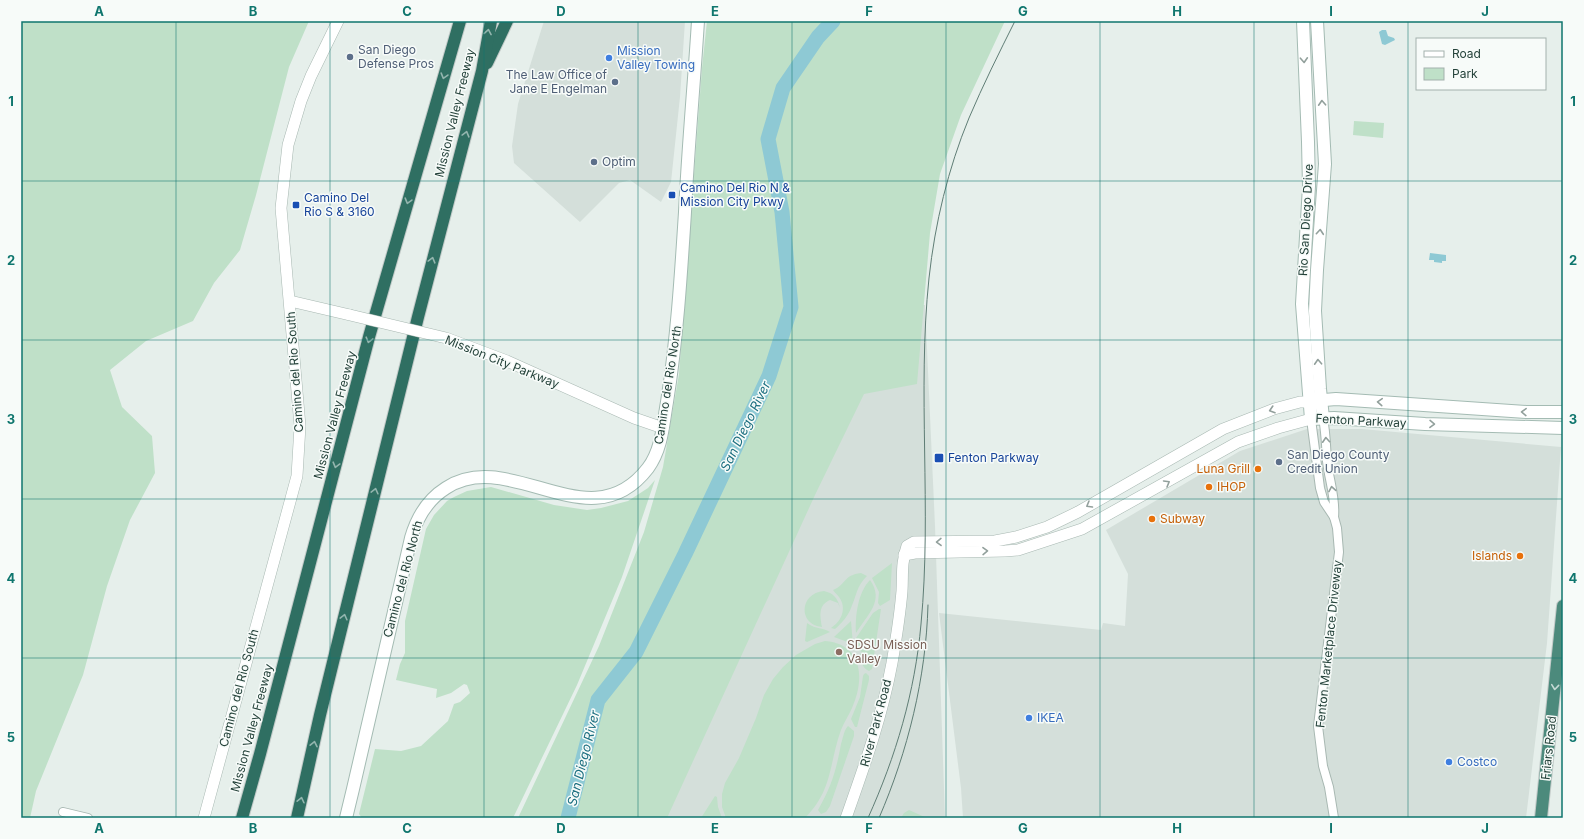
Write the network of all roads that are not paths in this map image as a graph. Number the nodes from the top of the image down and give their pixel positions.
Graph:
1 (338, 21) edge
2 (459, 21) edge
3 (491, 21) edge
4 (507, 21) edge
5 (698, 21) edge
6 (1303, 21) edge
7 (1317, 21) edge
8 (482, 71) junction
9 (1308, 163) junction
10 (1325, 164) junction
11 (290, 301) junction
12 (1315, 401) junction
13 (1563, 412) edge
14 (1317, 418) junction
15 (663, 428) junction
16 (1563, 428) edge
17 (1334, 516) junction
18 (971, 541) junction
19 (953, 552) junction
20 (904, 555) junction
21 (1563, 606) edge
22 (63, 812) dead end
23 (88, 818) edge
24 (204, 818) edge
25 (242, 818) edge
26 (297, 818) edge
27 (346, 818) edge
28 (846, 818) edge
29 (1334, 818) edge
30 (1541, 818) edge

1 - 11 street, Camino del Rio South
2 -> 25 highway, Mission Valley Freeway
8 -> 3 highway, Mission Valley Freeway
4 - 8 highway
5 - 15 main road, Camino del Rio North
6 -> 9 main road, Rio San Diego Drive
10 -> 7 main road, Rio San Diego Drive
26 -> 8 highway, Mission Valley Freeway
9 - 10 main road
9 - 12 main road, Rio San Diego Drive
12 -> 10 main road, Rio San Diego Drive
11 - 15 street, Mission City Parkway, bridge
11 - 24 street, Camino del Rio South
13 -> 12 main road, Fenton Parkway
12 - 14 main road, Rio San Diego Drive
12 -> 18 street, Fenton Parkway
14 -> 16 main road, Fenton Parkway
17 -> 14 street, Fenton Marketplace Driveway
14 - 17 street, Fenton Marketplace Driveway
19 -> 14 street, Fenton Parkway
15 - 27 main road, Camino del Rio North
17 - 29 street, Fenton Marketplace Driveway
18 - 19 street
18 -> 20 street, Fenton Parkway
19 - 20 street, Fenton Parkway
20 - 28 street, River Park Road
21 -> 30 highway, Friars Road
22 - 23 street

